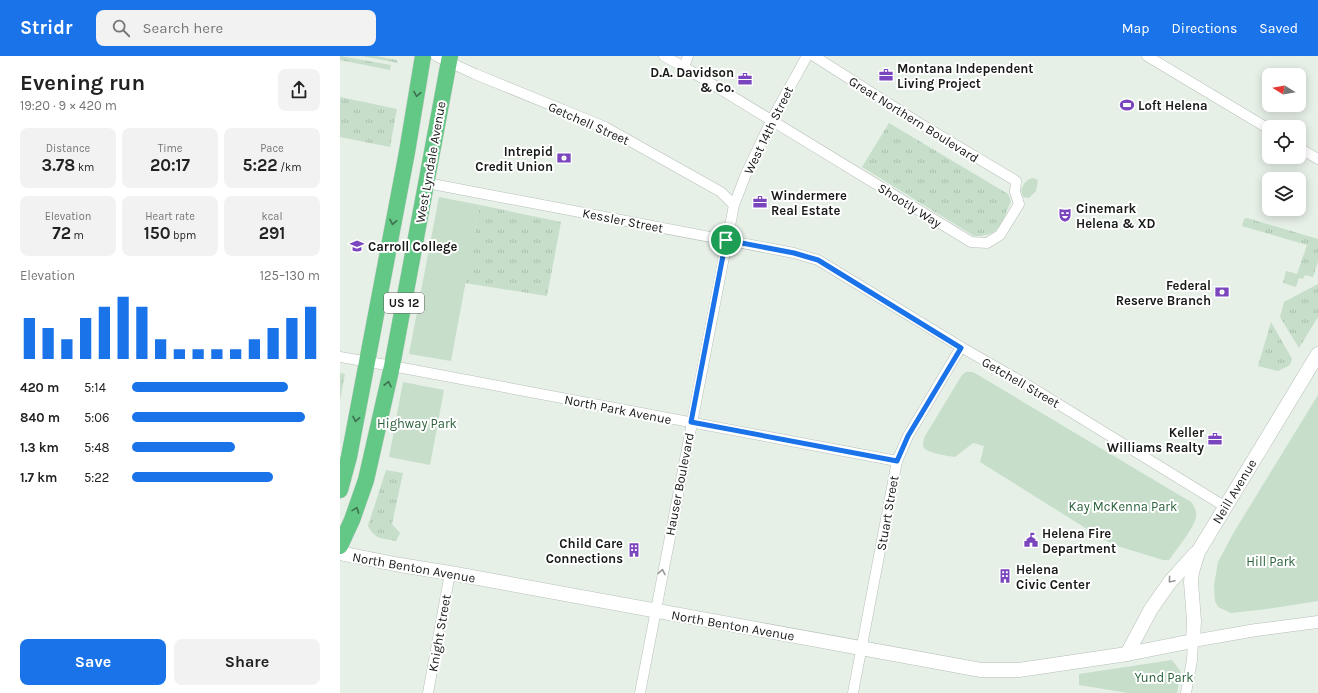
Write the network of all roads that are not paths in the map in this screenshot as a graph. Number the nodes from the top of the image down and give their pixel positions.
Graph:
1 (423, 56) edge
2 (664, 56) edge
3 (688, 56) edge
4 (806, 56) edge
5 (814, 56) edge
6 (1147, 56) edge
7 (445, 58) edge
8 (684, 66) junction
9 (772, 119) junction
10 (1262, 126) edge
11 (1306, 152) edge
12 (1318, 159) edge
13 (1016, 181) joint
14 (427, 183) junction
15 (734, 205) junction
16 (726, 240) junction
17 (818, 260) joint
18 (961, 348) junction
19 (1318, 354) edge
20 (340, 357) edge
21 (367, 362) junction
22 (392, 366) junction
23 (691, 422) junction
24 (897, 461) junction
25 (340, 490) edge
26 (1224, 506) junction
27 (340, 546) edge
28 (1198, 552) junction
29 (340, 553) edge
30 (450, 573) junction
31 (655, 610) junction
32 (1318, 622) edge
33 (1193, 641) junction
34 (862, 649) junction
35 (1127, 654) junction
36 (428, 693) edge
37 (640, 693) edge
38 (854, 693) edge
39 (1186, 693) edge

1 -> 21 highway, West Lyndale Avenue / US 12
2 - 8 street, Shootly Way
3 - 8 street
4 - 9 street, West 14th Street
5 - 13 street, Great Northern Boulevard
6 - 10 street
7 - 14 highway, West Lyndale Avenue / US 12
7 - 15 street, Getchell Street
8 - 9 street, Shootly Way
9 - 13 street, Shootly Way
9 - 15 street, West 14th Street
11 - 12 street
14 - 16 street, Kessler Street
14 - 22 highway, West Lyndale Avenue / US 12
15 - 16 street, Hauser Boulevard
16 - 17 street, Kessler Street
16 - 23 street, Hauser Boulevard
17 - 18 street, Getchell Street
18 - 24 street, Stuart Street
18 - 26 street, Getchell Street
19 - 26 main road, Neill Avenue
20 - 21 street, North Park Avenue
21 - 22 street, North Park Avenue
21 -> 25 highway, West Lyndale Avenue / US 12
22 - 23 street, North Park Avenue
27 -> 22 highway, West Lyndale Avenue / US 12
23 - 24 street, North Park Avenue
31 -> 23 street, Hauser Boulevard
24 - 34 street, Stuart Street
26 - 28 main road, Neill Avenue
28 - 33 main road, Neill Avenue
28 -> 35 main road
29 - 30 main road, North Benton Avenue
30 - 31 main road, North Benton Avenue
30 - 36 street, Knight Street
31 - 34 main road, North Benton Avenue
31 - 37 street, Hauser Boulevard
32 - 33 street
33 - 35 main road
33 - 39 street
34 - 35 main road, North Benton Avenue
34 - 38 street, Stuart Street

